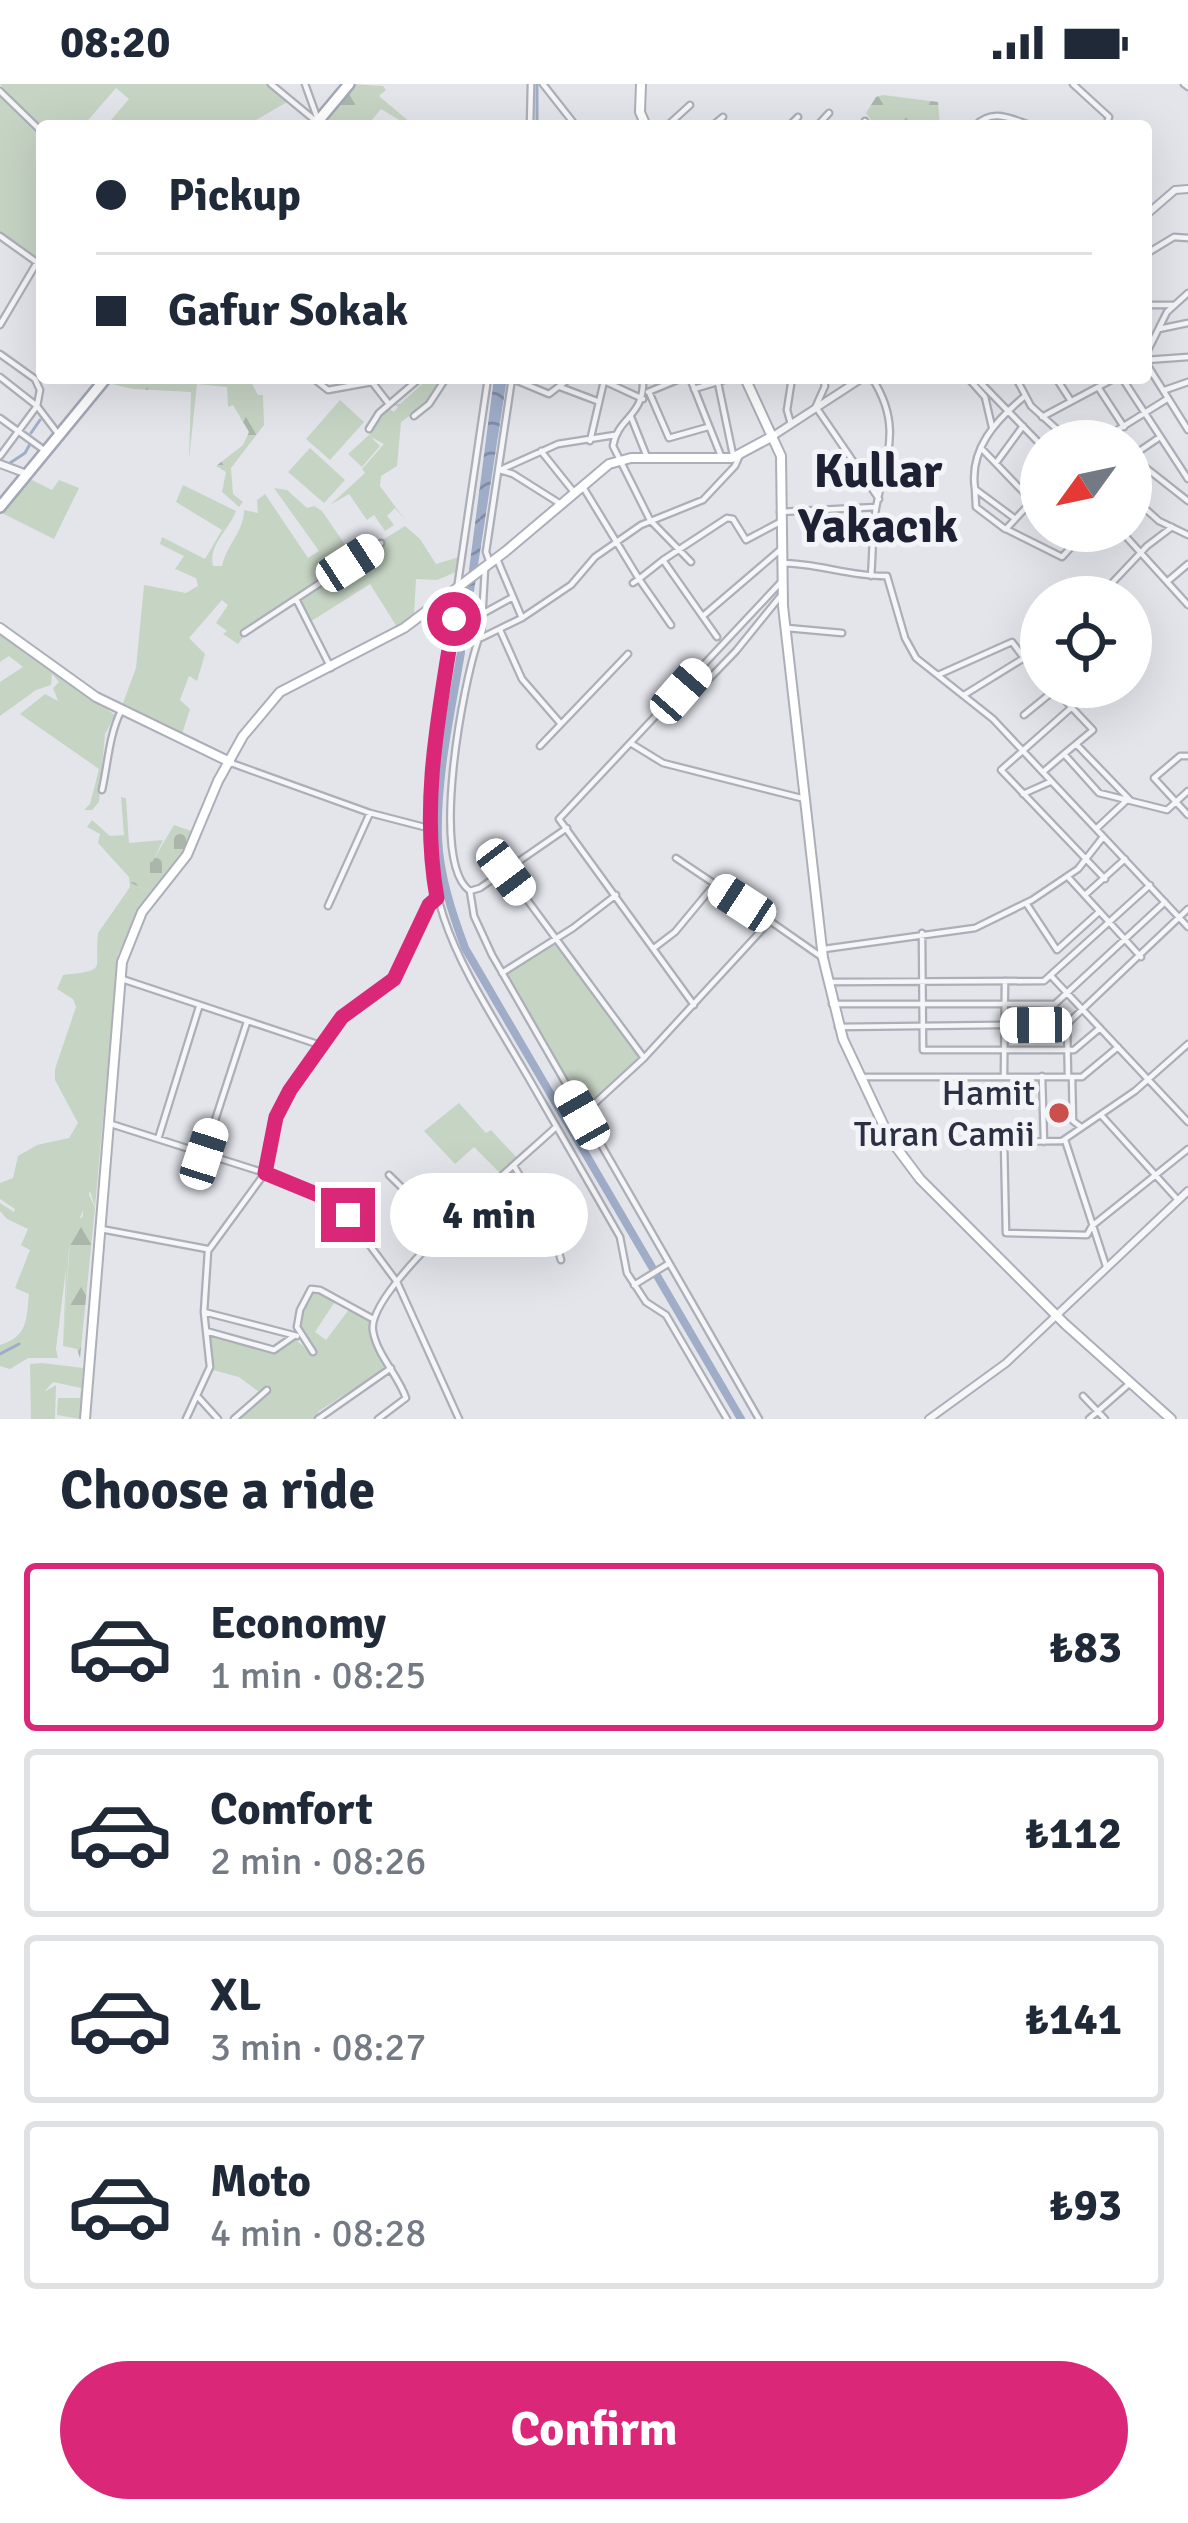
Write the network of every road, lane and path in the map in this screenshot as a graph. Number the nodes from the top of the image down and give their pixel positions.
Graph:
1 (271, 84) edge
2 (305, 84) edge
3 (349, 84) edge
4 (531, 84) edge
5 (543, 84) edge
6 (641, 84) edge
7 (1073, 84) edge
8 (0, 91) edge
9 (690, 105) dead end
10 (829, 113) dead end
11 (677, 117) junction
12 (723, 117) dead end
13 (798, 117) dead end
14 (312, 120) edge
15 (315, 120) edge
16 (319, 120) edge
17 (530, 120) edge
18 (571, 120) edge
19 (643, 120) edge
20 (674, 120) edge
21 (680, 120) edge
22 (719, 120) edge
23 (795, 120) edge
24 (823, 120) edge
25 (981, 120) edge
26 (1010, 120) edge
27 (1108, 120) edge
28 (36, 126) edge
29 (1188, 189) edge
30 (1152, 210) edge
31 (0, 236) edge
32 (1188, 238) edge
33 (1152, 250) edge
34 (36, 262) edge
35 (36, 269) edge
36 (1188, 293) edge
37 (1174, 304) junction
38 (1152, 305) edge
39 (1188, 323) edge
40 (0, 325) edge
41 (1159, 328) junction
42 (1152, 345) edge
43 (0, 355) edge
44 (1188, 357) edge
45 (1152, 359) edge
46 (1152, 371) edge
47 (0, 377) edge
48 (36, 381) edge
49 (1188, 382) edge
50 (38, 384) edge
51 (101, 384) edge
52 (318, 384) edge
53 (345, 384) edge
54 (357, 384) edge
55 (376, 384) edge
56 (413, 384) edge
57 (442, 384) edge
58 (487, 384) edge
59 (511, 384) edge
60 (525, 384) edge
61 (563, 384) edge
62 (602, 384) edge
63 (617, 384) edge
64 (644, 384) edge
65 (672, 384) edge
66 (690, 384) edge
67 (707, 384) edge
68 (719, 384) edge
69 (748, 384) edge
70 (791, 384) edge
71 (824, 384) edge
72 (853, 384) edge
73 (875, 384) edge
74 (976, 384) edge
75 (979, 384) edge
76 (1019, 384) edge
77 (1059, 384) edge
78 (1104, 384) edge
79 (1118, 384) edge
80 (347, 387) junction
81 (560, 387) junction
82 (1098, 387) junction
83 (694, 389) junction
84 (1162, 390) junction
85 (646, 395) junction
86 (1024, 396) junction
87 (1168, 399) junction
88 (597, 401) junction
89 (1071, 401) junction
90 (389, 404) junction
91 (37, 406) junction
92 (815, 409) junction
93 (1009, 410) junction
94 (1143, 415) junction
95 (414, 416) dead end
96 (1042, 417) junction
97 (0, 418) edge
98 (631, 418) junction
99 (1046, 420) edge
100 (1119, 420) edge
101 (1135, 420) edge
102 (1020, 423) edge
103 (791, 424) junction
104 (1187, 426) edge
105 (708, 427) junction
106 (992, 427) junction
107 (369, 429) dead end
108 (1020, 430) edge
109 (18, 431) junction
110 (59, 435) junction
111 (615, 435) junction
112 (772, 436) junction
113 (1159, 439) junction
114 (590, 441) junction
115 (1152, 443) edge
116 (981, 448) junction
117 (46, 451) junction
118 (541, 451) junction
119 (736, 457) junction
120 (647, 458) junction
121 (722, 459) junction
122 (620, 460) junction
123 (996, 463) junction
124 (1, 464) edge
125 (500, 470) junction
126 (1152, 473) edge
127 (27, 474) junction
128 (1188, 479) edge
129 (577, 488) junction
130 (1020, 488) edge
131 (975, 489) junction
132 (1188, 501) edge
133 (1, 503) edge
134 (559, 503) junction
135 (878, 503) junction
136 (1020, 512) edge
137 (1152, 515) edge
138 (780, 517) junction
139 (1014, 518) junction
140 (650, 520) junction
141 (1172, 527) junction
142 (1006, 529) junction
143 (1188, 535) edge
144 (1020, 536) edge
145 (617, 541) junction
146 (381, 543) dead end
147 (680, 548) junction
148 (780, 550) junction
149 (1141, 553) junction
150 (663, 560) junction
151 (691, 562) dead end
152 (781, 563) junction
153 (1188, 564) edge
154 (487, 566) junction
155 (871, 576) junction
156 (1119, 576) edge
157 (636, 581) junction
158 (782, 581) junction
159 (1168, 581) junction
160 (458, 588) junction
161 (783, 593) junction
162 (513, 597) junction
163 (296, 598) junction
164 (442, 605) junction
165 (1188, 605) edge
166 (455, 611) junction
167 (482, 614) junction
168 (703, 616) junction
169 (522, 618) junction
170 (671, 625) dead end
171 (0, 628) edge
172 (787, 628) junction
173 (500, 630) junction
174 (842, 633) dead end
175 (244, 634) dead end
176 (717, 637) dead end
177 (479, 638) junction
178 (628, 654) dead end
179 (330, 666) junction
180 (697, 673) junction
181 (938, 675) junction
182 (709, 679) junction
183 (964, 695) junction
184 (670, 703) junction
185 (1033, 708) edge
186 (1071, 708) edge
187 (1073, 708) edge
188 (121, 711) junction
189 (1024, 715) dead end
190 (561, 724) junction
191 (632, 744) junction
192 (1077, 745) junction
193 (540, 746) dead end
194 (1023, 749) junction
195 (234, 751) junction
196 (1064, 754) junction
197 (215, 755) junction
198 (1188, 756) edge
199 (228, 765) junction
200 (1043, 772) junction
201 (1050, 782) junction
202 (102, 790) dead end
203 (1188, 791) edge
204 (1023, 794) junction
205 (805, 800) junction
206 (1129, 801) junction
207 (1176, 802) junction
208 (370, 813) junction
209 (1188, 815) edge
210 (428, 828) junction
211 (567, 828) junction
212 (1096, 829) junction
213 (1103, 837) junction
214 (676, 858) dead end
215 (1085, 859) junction
216 (1125, 859) junction
217 (506, 872) junction
218 (1067, 876) junction
219 (1105, 878) junction
220 (714, 885) junction
221 (1150, 885) junction
222 (470, 891) junction
223 (616, 895) junction
224 (1085, 896) junction
225 (437, 898) junction
226 (1165, 902) junction
227 (1025, 903) junction
228 (328, 906) dead end
229 (1188, 909) edge
230 (1099, 912) junction
231 (1180, 918) junction
232 (770, 921) junction
233 (1109, 924) junction
234 (1188, 927) edge
235 (922, 933) junction
236 (555, 938) junction
237 (1124, 940) junction
238 (654, 948) junction
239 (823, 954) junction
240 (1141, 957) junction
241 (502, 974) junction
242 (1051, 975) junction
243 (122, 979) junction
244 (1005, 981) junction
245 (828, 982) junction
246 (922, 983) junction
247 (1067, 993) junction
248 (832, 1004) junction
249 (923, 1004) junction
250 (1005, 1004) junction
251 (200, 1005) junction
252 (694, 1006) junction
253 (1083, 1010) junction
254 (247, 1022) junction
255 (1067, 1024) junction
256 (1004, 1025) junction
257 (838, 1027) junction
258 (923, 1027) junction
259 (1100, 1028) junction
260 (1188, 1044) edge
261 (323, 1046) junction
262 (1118, 1047) junction
263 (1004, 1051) junction
264 (1068, 1051) junction
265 (644, 1058) junction
266 (1004, 1076) junction
267 (1042, 1076) junction
268 (859, 1077) junction
269 (1070, 1077) junction
270 (1148, 1079) junction
271 (1100, 1113) junction
272 (582, 1115) junction
273 (1188, 1122) edge
274 (111, 1124) junction
275 (556, 1127) junction
276 (1081, 1127) junction
277 (158, 1139) junction
278 (1065, 1139) junction
279 (1004, 1142) junction
280 (1043, 1142) junction
281 (953, 1143) dead end
282 (1188, 1149) edge
283 (204, 1154) junction
284 (514, 1166) junction
285 (265, 1173) junction
286 (389, 1175) dead end
287 (1157, 1177) junction
288 (1188, 1191) edge
289 (1178, 1200) junction
290 (1092, 1226) junction
291 (101, 1229) junction
292 (445, 1230) junction
293 (209, 1249) junction
294 (561, 1260) dead end
295 (666, 1265) junction
296 (1106, 1266) junction
297 (397, 1282) junction
298 (636, 1284) junction
299 (204, 1312) junction
300 (1056, 1316) junction
301 (373, 1319) junction
302 (206, 1330) junction
303 (297, 1336) junction
304 (313, 1352) dead end
305 (391, 1369) junction
306 (1129, 1384) junction
307 (266, 1390) dead end
308 (1083, 1396) dead end
309 (196, 1397) junction
310 (1097, 1411) junction
311 (86, 1419) edge
312 (186, 1419) edge
313 (218, 1419) edge
314 (234, 1419) edge
315 (318, 1419) edge
316 (378, 1419) edge
317 (459, 1419) edge
318 (727, 1419) edge
319 (759, 1419) edge
320 (929, 1419) edge
321 (1088, 1419) edge
322 (1105, 1419) edge
323 (1171, 1419) edge

1 - 14 street
2 - 15 street
3 - 16 main road
4 - 17 street
5 - 18 street
6 - 19 main road
7 - 27 street
8 - 28 street
9 - 11 street
10 - 24 street
11 - 20 street
11 - 21 street
12 - 22 street
13 - 23 street
25 - 26 street
29 - 30 street
31 - 34 street
32 - 33 street
35 - 40 street
36 - 37 street
37 - 38 street
37 - 41 street
39 - 41 street
41 - 42 street
43 - 48 street
44 - 45 street
46 - 84 street
47 - 91 street
49 - 84 street
50 - 91 street
51 - 110 main road
52 - 80 street
53 - 80 street
54 - 80 street
55 - 90 street
56 - 90 street
57 - 95 street
58 - 160 street
59 - 125 street
60 - 81 street
61 - 81 street
62 - 88 street
63 - 85 street
64 - 85 street
65 - 85 street
66 - 83 street
67 - 83 street
68 - 119 street
69 - 112 main road
70 - 103 street
71 - 92 street
72 - 92 street
73 - 135 street
74 - 106 street
75 - 93 street
76 - 86 street
77 - 89 street
78 - 82 street
79 - 94 street
81 - 88 street
82 - 89 street
82 - 100 street
83 - 105 street
84 - 87 street
85 - 98 street
85 - 105 street
86 - 93 street
86 - 96 street
87 - 94 street
87 - 104 street
88 - 114 street
89 - 96 street
90 - 107 street
91 - 109 street
91 - 110 street
92 - 103 street
92 - 135 street
93 - 102 street
93 - 106 street
94 - 101 street
94 - 113 street
96 - 99 street
97 - 109 street
98 - 111 street
98 - 120 street
103 - 112 street
105 - 121 street
106 - 116 street
108 - 123 street
109 - 117 street
109 - 124 street
110 - 117 main road
111 - 114 street
111 - 122 street
112 - 119 main road
112 - 138 main road
113 - 115 street
113 - 128 street
114 - 118 street
116 - 123 street
116 - 131 street
117 - 127 main road
118 - 125 street
118 - 129 street
119 - 121 main road
119 - 140 street
120 - 121 main road
120 - 122 main road
122 - 129 main road
122 - 140 street
123 - 130 street
124 - 127 street
125 - 134 street
125 - 154 street
126 - 132 street
127 - 133 main road
129 - 134 main road
129 - 145 street
131 - 139 street
131 - 142 street
134 - 154 main road
135 - 138 street
135 - 155 street
136 - 139 street
137 - 141 street
138 - 147 street
138 - 148 main road
139 - 142 street
140 - 145 street
140 - 147 street
141 - 143 street
141 - 149 street
142 - 144 street
145 - 157 street
145 - 169 street
146 - 163 street
147 - 150 street
147 - 151 street
148 - 152 main road
148 - 168 street
149 - 156 street
149 - 159 street
150 - 157 street
150 - 168 street
152 - 155 street
152 - 158 main road
153 - 159 street
154 - 160 main road
154 - 162 street
154 - 167 street
155 - 181 street
157 - 170 street
158 - 161 main road
158 - 180 street
159 - 165 street
160 - 164 main road
160 - 166 street
160 - 179 main road
161 - 172 main road
161 - 182 street
162 - 167 street
162 - 169 street
163 - 175 street
163 - 179 street
164 - 166 main road
164 - 179 main road
166 - 210 street
167 - 177 street
168 - 176 street
169 - 173 street
171 - 188 main road
172 - 174 street
172 - 205 main road
173 - 177 street
173 - 190 street
177 - 222 street
178 - 190 street
179 - 195 main road
179 - 199 main road
180 - 182 street
180 - 184 street
181 - 183 street
181 - 183 street
182 - 184 street
183 - 194 street
184 - 191 street
185 - 189 street
186 - 194 street
187 - 192 street
188 - 197 main road
188 - 202 street
190 - 193 street
191 - 205 street
191 - 211 street
192 - 196 street
192 - 206 street
194 - 200 street
194 - 204 street
195 - 197 main road
195 - 199 main road
196 - 200 street
196 - 206 street
197 - 199 main road
198 - 207 street
199 - 208 street
199 - 243 main road
199 - 311 main road
200 - 201 street
201 - 204 street
201 - 212 street
203 - 207 street
204 - 215 street
205 - 239 main road
206 - 207 street
206 - 212 street
207 - 209 street
208 - 210 street
208 - 228 street
210 - 225 street
211 - 217 street
211 - 223 street
212 - 213 street
213 - 215 street
213 - 216 street
214 - 220 street
215 - 218 street
215 - 219 street
216 - 219 street
216 - 221 street
217 - 222 street
217 - 236 street
218 - 224 street
218 - 227 street
219 - 224 street
220 - 232 street
220 - 238 street
221 - 226 street
221 - 233 street
222 - 241 street
223 - 236 street
223 - 238 street
224 - 230 street
225 - 261 street
225 - 275 street
226 - 231 street
226 - 237 street
227 - 230 street
227 - 235 street
229 - 231 street
230 - 233 street
231 - 234 street
231 - 240 street
232 - 239 street
232 - 252 street
233 - 237 street
233 - 242 street
235 - 239 street
235 - 246 street
236 - 241 street
236 - 265 street
237 - 240 street
237 - 247 street
238 - 252 street
239 - 245 main road
240 - 253 street
241 - 272 street
242 - 244 street
242 - 247 street
243 - 251 street
243 - 274 main road
244 - 246 street
244 - 250 street
245 - 246 street
245 - 248 main road
246 - 249 street
247 - 250 street
247 - 253 street
248 - 249 street
248 - 257 main road
249 - 250 street
249 - 258 street
250 - 256 street
251 - 254 street
251 - 277 street
252 - 265 street
253 - 255 street
253 - 259 street
254 - 261 street
254 - 283 street
255 - 256 street
255 - 264 street
256 - 258 street
256 - 263 street
257 - 258 street
257 - 268 main road
258 - 263 street
259 - 262 street
259 - 264 street
260 - 270 street
261 - 285 street
262 - 269 street
262 - 270 street
263 - 264 street
263 - 266 street
264 - 269 street
265 - 272 street
266 - 267 street
266 - 268 street
267 - 269 street
267 - 280 street
268 - 300 main road
269 - 276 street
270 - 271 street
270 - 273 street
271 - 276 street
271 - 287 street
272 - 295 street
274 - 277 street
274 - 291 main road
275 - 284 street
275 - 298 street
276 - 278 street
277 - 283 street
278 - 280 street
278 - 290 street
279 - 280 street
279 - 281 street
279 - 290 street
282 - 287 street
283 - 285 street
284 - 292 street
284 - 294 street
285 - 293 street
285 - 297 street
286 - 292 street
287 - 289 street
287 - 290 street
288 - 289 street
289 - 296 street
290 - 296 street
291 - 293 street
291 - 311 main road
292 - 297 street
293 - 299 street
295 - 298 street
295 - 319 street
296 - 300 street
297 - 301 street
297 - 317 street
298 - 318 street
299 - 302 street
299 - 303 street
300 - 306 main road
300 - 320 street
301 - 303 street
301 - 305 street
302 - 303 street
302 - 309 street
303 - 304 street
305 - 315 street
305 - 316 street
306 - 310 street
306 - 323 main road
307 - 314 street
308 - 310 street
309 - 312 street
309 - 313 street
310 - 321 street
310 - 322 street

